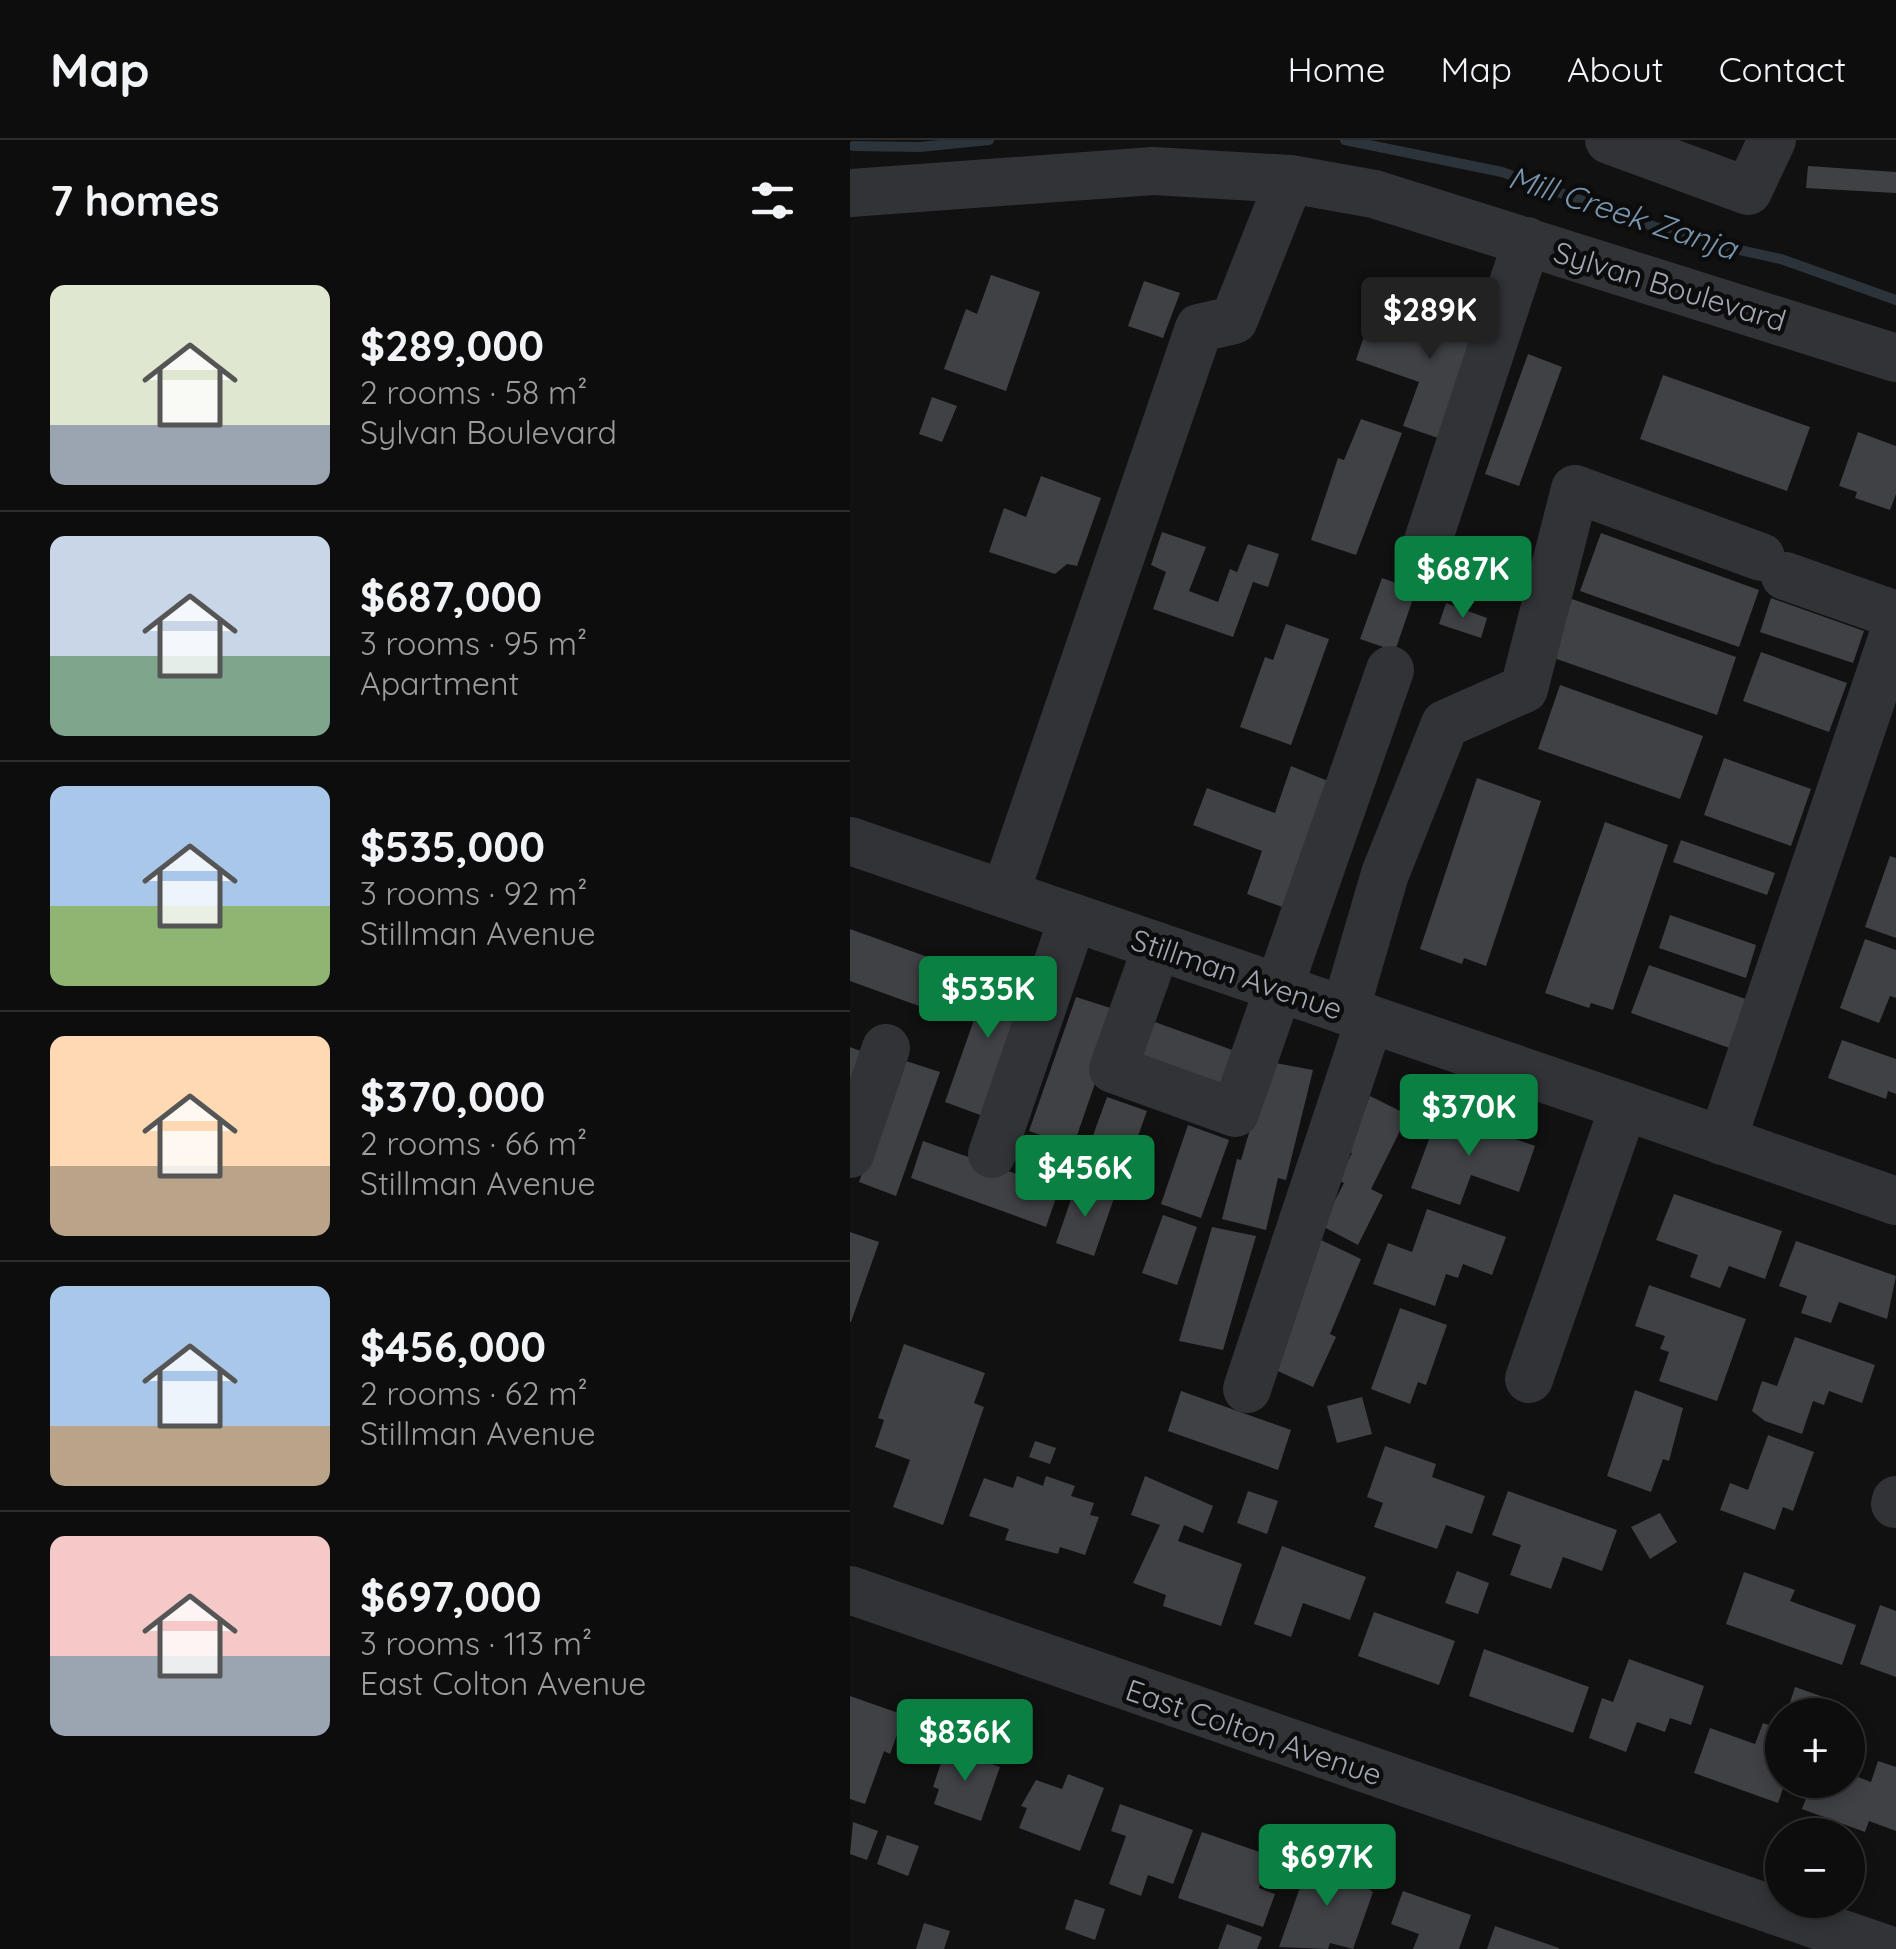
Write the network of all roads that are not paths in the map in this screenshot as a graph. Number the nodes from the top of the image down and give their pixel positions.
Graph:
1 (1608, 140) edge
2 (1772, 140) edge
3 (1290, 179) junction
4 (850, 193) edge
5 (1527, 241) junction
6 (1896, 358) edge
7 (1419, 568) dead end
8 (1896, 614) edge
9 (1896, 626) edge
10 (1390, 670) dead end
11 (850, 841) edge
12 (1004, 894) junction
13 (1074, 918) junction
14 (1156, 946) junction
15 (1280, 989) junction
16 (1357, 1015) junction
17 (886, 1048) dead end
18 (1624, 1106) junction
19 (1722, 1140) junction
20 (850, 1154) edge
21 (992, 1154) dead end
22 (1896, 1201) edge
23 (1530, 1379) dead end
24 (1247, 1389) dead end
25 (850, 1590) edge
26 (1886, 1949) edge

1 - 2 street
3 - 4 street, Sylvan Boulevard
3 - 5 street, Sylvan Boulevard
3 - 12 street
5 - 6 street, Sylvan Boulevard
5 - 7 street
8 - 16 street
9 - 19 street
10 - 15 street
11 - 12 street, Stillman Avenue
12 - 13 street, Stillman Avenue
13 - 14 street, Stillman Avenue
13 - 21 street
14 - 15 street, Stillman Avenue
14 - 15 street
15 - 16 street, Stillman Avenue
16 - 18 street, Stillman Avenue
16 - 24 street
17 - 20 street
18 - 19 street, Stillman Avenue
18 - 23 street
19 - 22 street, Stillman Avenue
25 - 26 street, East Colton Avenue

